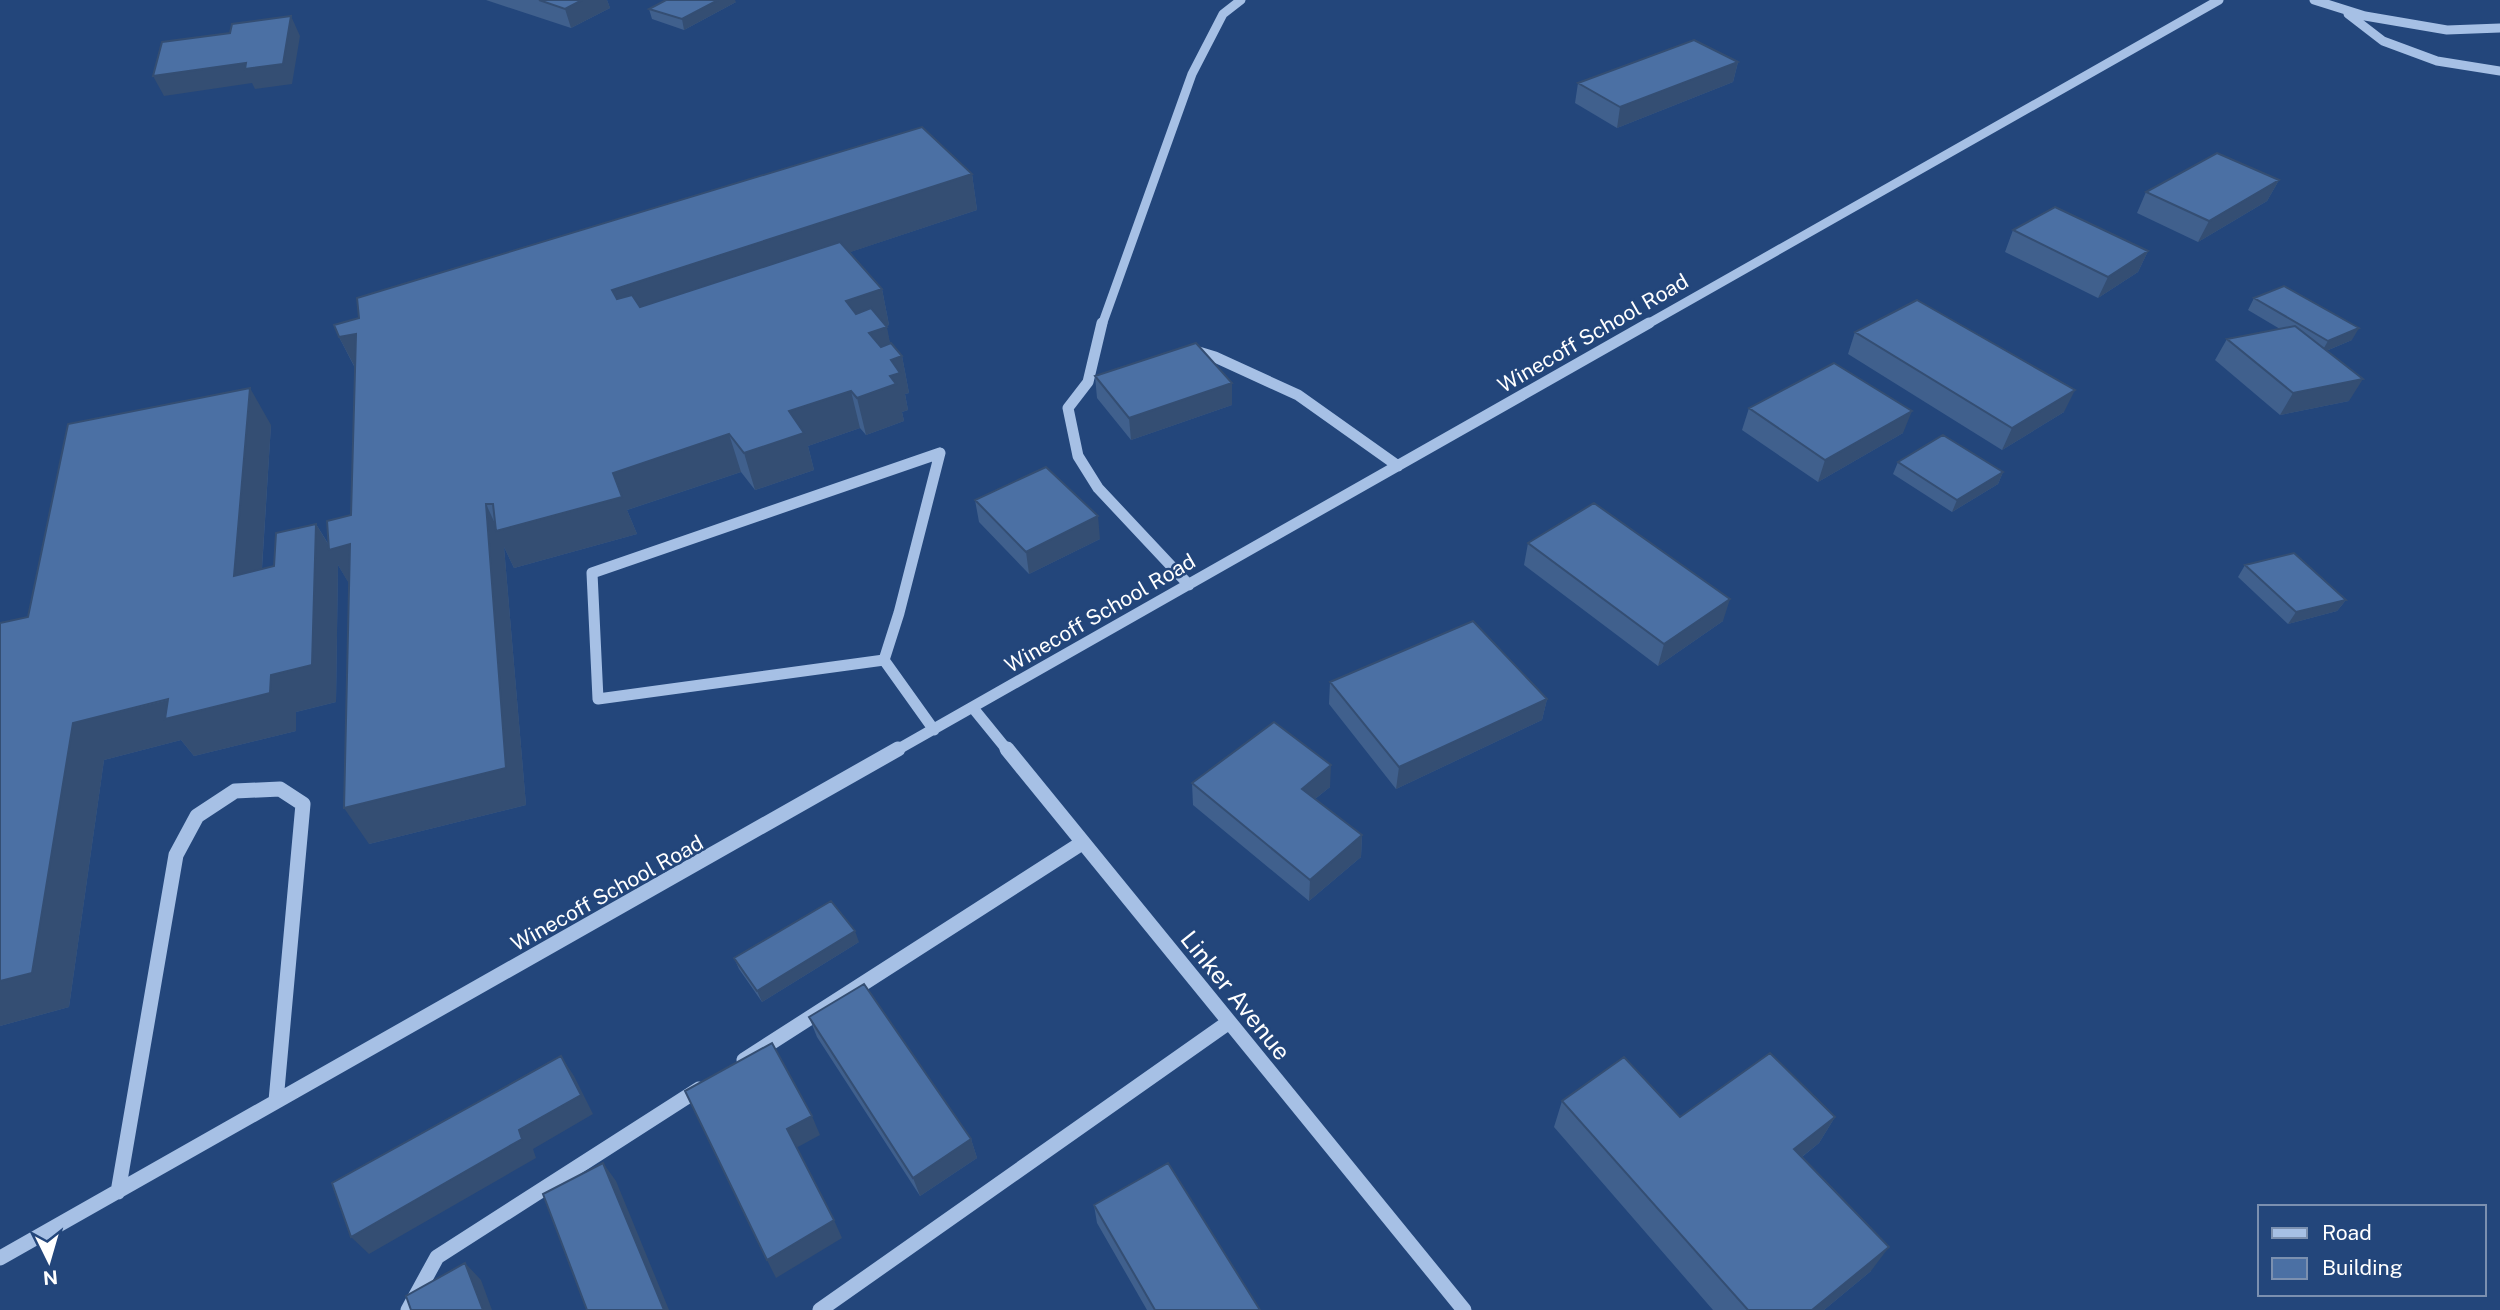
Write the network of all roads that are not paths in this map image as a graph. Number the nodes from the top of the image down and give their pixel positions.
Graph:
1 (1241, 0) edge
2 (2218, 0) edge
3 (2314, 0) edge
4 (2343, 9) junction
5 (2500, 28) edge
6 (2500, 71) edge
7 (1178, 352) edge
8 (1100, 378) edge
9 (1088, 382) junction
10 (1398, 466) junction
11 (1189, 584) junction
12 (884, 660) junction
13 (972, 708) junction
14 (934, 730) junction
15 (1082, 843) junction
16 (1229, 1022) junction
17 (730, 1069) edge
18 (707, 1084) edge
19 (276, 1101) junction
20 (118, 1192) junction
21 (0, 1258) edge
22 (408, 1310) edge
23 (820, 1310) edge
24 (1464, 1310) edge

1 - 9 street
2 - 10 street, Winecoff School Road
3 - 4 street
4 - 5 street
4 - 6 street
7 - 10 street
8 - 9 street
9 - 11 street
10 - 11 street, Winecoff School Road
11 - 13 street, Winecoff School Road
12 - 12 street
12 - 14 street
13 - 14 street, Winecoff School Road
13 - 15 street, Linker Avenue
14 - 19 street, Winecoff School Road
15 - 16 street, Linker Avenue
15 - 17 street
16 - 23 lane
16 - 24 street, Linker Avenue
18 - 22 street
19 - 20 street, Winecoff School Road
19 - 20 street
20 - 21 street, Winecoff School Road

